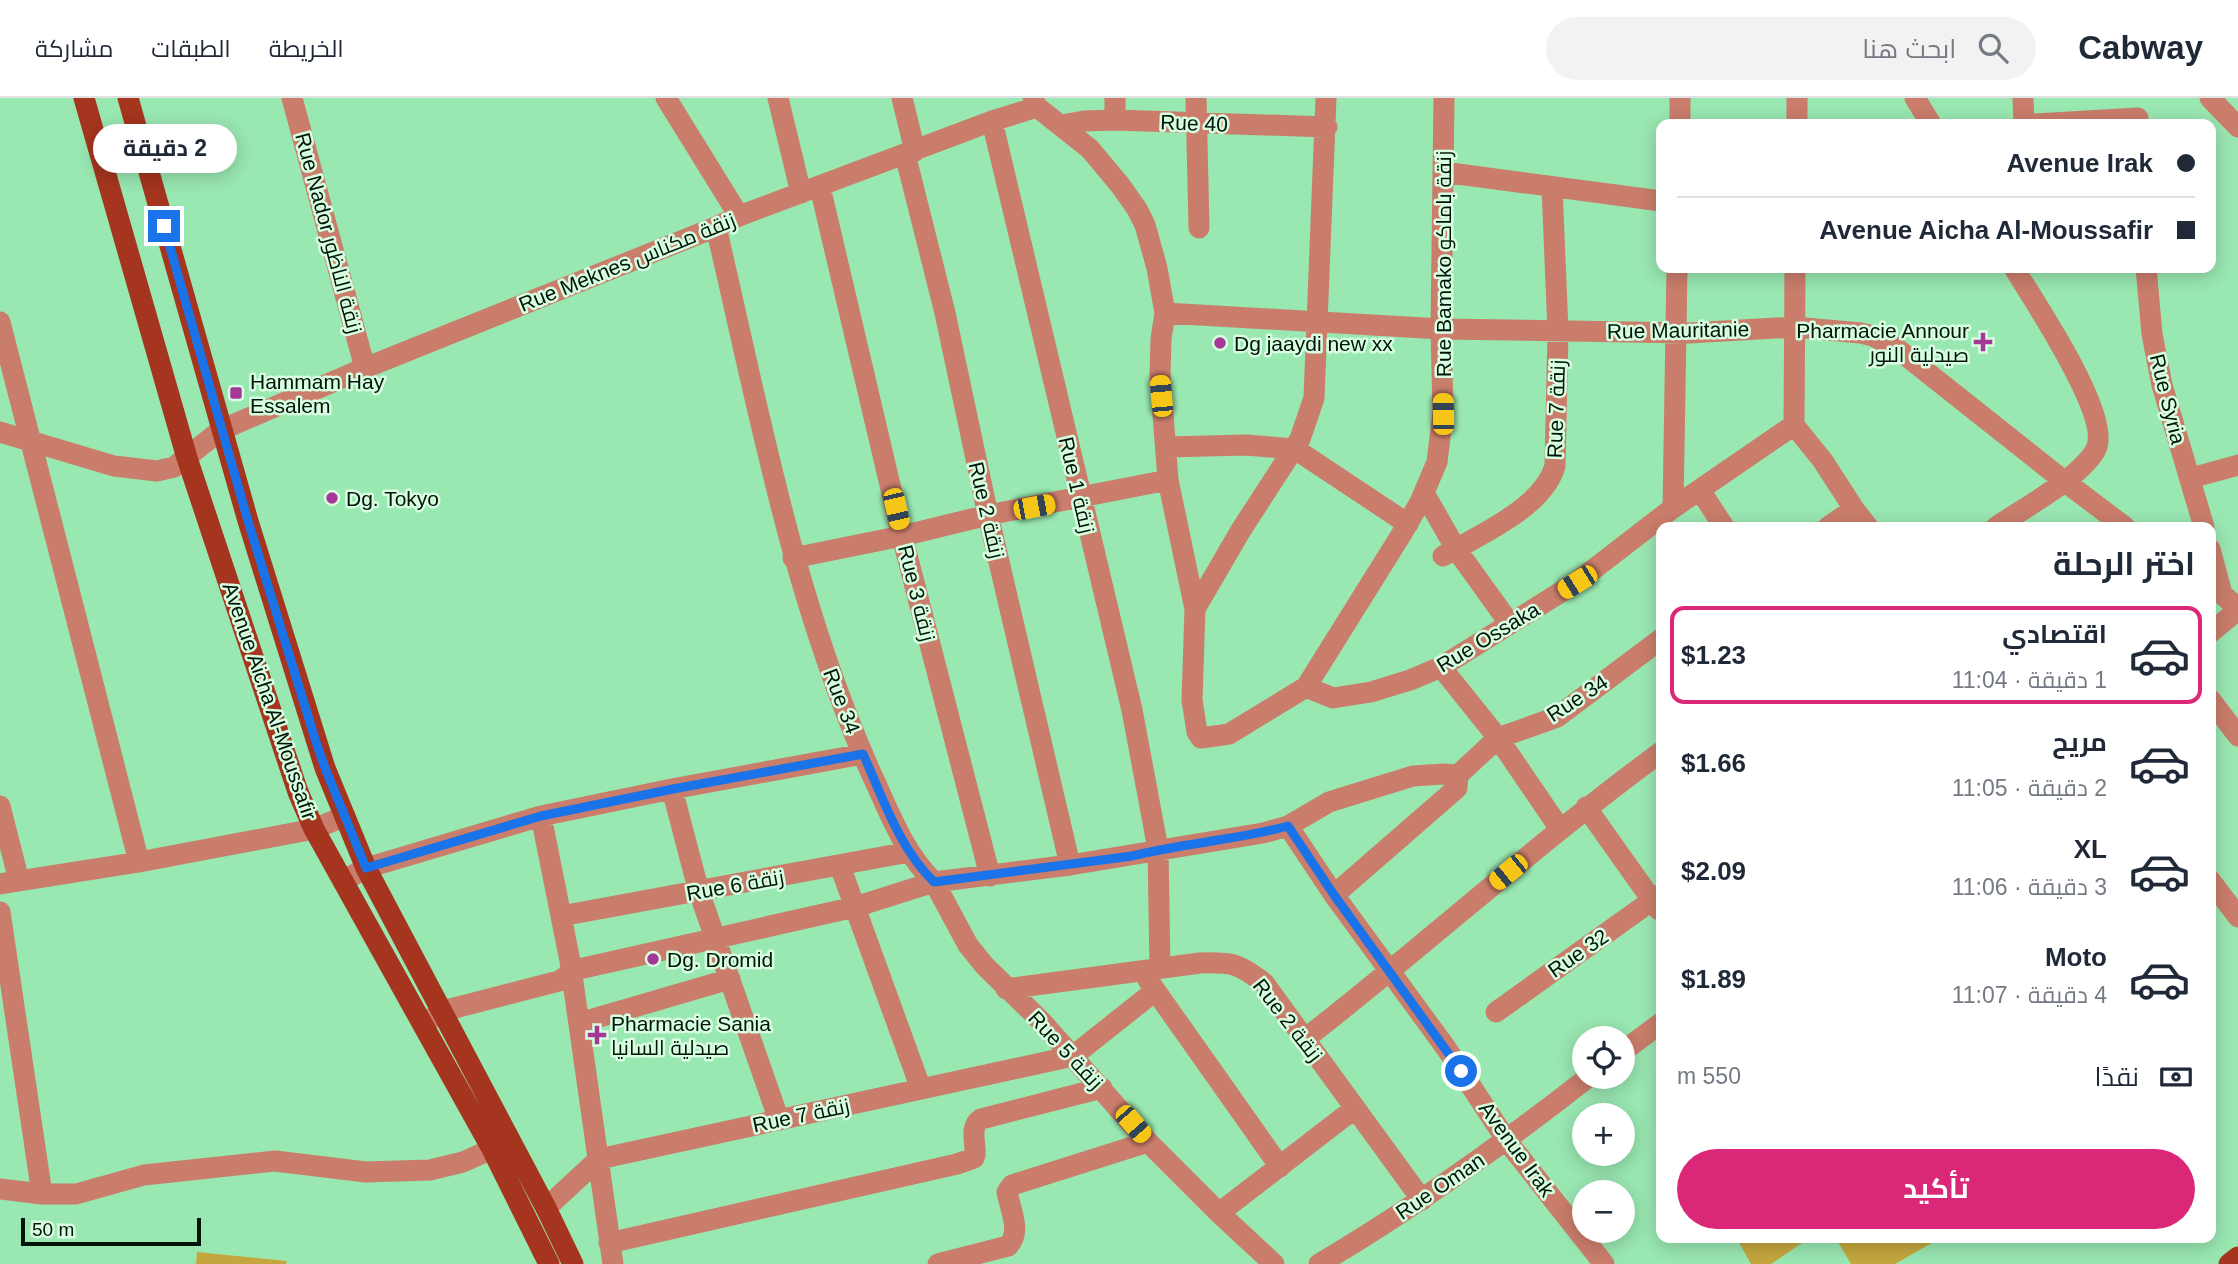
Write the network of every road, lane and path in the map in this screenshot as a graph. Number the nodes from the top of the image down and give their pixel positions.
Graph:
1 (84, 98) edge
2 (128, 98) edge
3 (292, 98) edge
4 (666, 98) edge
5 (778, 98) edge
6 (902, 98) edge
7 (1115, 98) edge
8 (1196, 98) edge
9 (1326, 98) edge
10 (1444, 98) edge
11 (1680, 98) edge
12 (1797, 98) edge
13 (1915, 98) edge
14 (2023, 98) edge
15 (2210, 98) edge
16 (1035, 102) edge
17 (2137, 113) edge
18 (1680, 119) edge
19 (1797, 119) edge
20 (1928, 119) edge
21 (2024, 119) edge
22 (2081, 119) edge
23 (992, 121) junction
24 (1115, 121) junction
25 (1197, 122) junction
26 (1062, 125) junction
27 (1327, 127) junction
28 (2238, 127) edge
29 (910, 153) junction
30 (1443, 172) junction
31 (1552, 187) junction
32 (810, 190) junction
33 (1656, 200) edge
34 (739, 216) junction
35 (716, 227) junction
36 (1199, 228) dead end
37 (1677, 273) edge
38 (1796, 273) edge
39 (2017, 273) edge
40 (2146, 273) edge
41 (1166, 313) junction
42 (0, 322) edge
43 (1319, 323) junction
44 (1794, 327) junction
45 (1441, 329) junction
46 (1558, 331) junction
47 (1676, 332) junction
48 (365, 368) junction
49 (1794, 425) junction
50 (222, 430) junction
51 (0, 432) edge
52 (31, 443) junction
53 (1166, 447) junction
54 (1295, 449) junction
55 (187, 458) junction
56 (2238, 465) edge
57 (2191, 478) junction
58 (1168, 480) junction
59 (2064, 481) junction
60 (1700, 490) junction
61 (1424, 493) junction
62 (1080, 498) junction
63 (1673, 508) junction
64 (1854, 509) junction
65 (988, 515) junction
66 (1721, 522) edge
67 (1835, 522) edge
68 (1864, 522) edge
69 (2003, 522) edge
70 (2118, 522) edge
71 (2203, 522) edge
72 (1408, 524) junction
73 (902, 536) junction
74 (1450, 552) junction
75 (793, 558) junction
76 (2216, 567) edge
77 (2227, 600) edge
78 (1195, 608) junction
79 (2216, 621) edge
80 (1510, 624) junction
81 (1656, 643) edge
82 (1441, 667) junction
83 (1306, 687) junction
84 (2216, 707) edge
85 (2238, 736) edge
86 (1498, 738) junction
87 (863, 754) junction
88 (1656, 756) edge
89 (1458, 775) junction
90 (673, 789) junction
91 (0, 806) edge
92 (1586, 807) junction
93 (345, 816) junction
94 (541, 816) junction
95 (1288, 826) junction
96 (314, 829) junction
97 (1560, 829) junction
98 (1158, 849) junction
99 (909, 852) junction
100 (139, 862) junction
101 (1070, 865) junction
102 (840, 866) junction
103 (366, 868) junction
104 (990, 876) junction
105 (343, 881) junction
106 (934, 882) junction
107 (10, 883) edge
108 (2216, 888) edge
109 (699, 892) junction
110 (1334, 895) junction
111 (1656, 899) edge
112 (1656, 903) edge
113 (855, 908) junction
114 (0, 912) edge
115 (561, 916) junction
116 (2238, 917) edge
117 (716, 939) junction
118 (1151, 969) junction
119 (570, 971) junction
120 (1390, 973) junction
121 (730, 979) junction
122 (1006, 989) junction
123 (1155, 991) junction
124 (443, 1011) junction
125 (1496, 1012) dead end
126 (579, 1023) junction
127 (422, 1025) junction
128 (1656, 1027) edge
129 (1306, 1038) junction
130 (1635, 1042) edge
131 (1073, 1056) junction
132 (921, 1088) junction
133 (1102, 1088) junction
134 (1573, 1089) edge
135 (1354, 1108) junction
136 (779, 1120) junction
137 (1507, 1141) junction
138 (1149, 1142) junction
139 (492, 1149) junction
140 (599, 1159) junction
141 (1280, 1167) junction
142 (0, 1189) edge
143 (42, 1194) junction
144 (1422, 1200) junction
145 (546, 1208) junction
146 (1219, 1213) junction
147 (611, 1253) edge
148 (2238, 1257) edge
149 (550, 1264) edge
150 (573, 1264) edge
151 (938, 1264) edge
152 (1274, 1264) edge
153 (1319, 1264) edge
154 (1604, 1264) edge
155 (2229, 1264) edge

1 - 55 main road, Avenue Aicha Al-Moussafir
2 - 50 main road, Avenue Aicha Al-Moussafir
3 - 48 street, Rue Nador زنقة الناظور
4 - 34 street
5 - 32 street, Rue 3 زنقة
6 - 29 street, Rue 2 زنقة
7 - 24 street
8 - 25 street
9 - 27 street
10 - 30 street, Rue Bamako زنقة باماكو
11 - 18 street
12 - 19 street
13 - 20 street
14 - 21 street
15 - 28 street
16 - 23 street, Rue Meknes زنقة مكناس
16 - 26 street
17 - 22 street
23 - 29 street, Rue Meknes زنقة مكناس
23 - 62 street, Rue 1 زنقة
24 - 25 street, Rue 40
24 - 26 street, Rue 40
25 - 27 street, Rue 40
25 - 36 street
26 - 41 street
27 - 43 street
29 - 32 street, Rue Meknes زنقة مكناس
29 - 65 street, Rue 2 زنقة
30 - 31 street
30 - 45 street, Rue Bamako زنقة باماكو
31 - 33 street
31 - 46 street, Rue 7 زنقة
32 - 34 street, Rue Meknes زنقة مكناس
32 - 73 street, Rue 3 زنقة
34 - 35 street, Rue Meknes زنقة مكناس
35 - 48 street, Rue Meknes زنقة مكناس
35 - 75 street, Rue 34
37 - 47 street
38 - 44 street
39 - 59 street
40 - 57 street, Rue Syria
41 - 43 street, Rue Mauritanie
41 - 53 street
42 - 52 street
43 - 45 street, Rue Mauritanie
43 - 54 street
44 - 47 street, Rue Mauritanie
44 - 49 street
44 - 59 street, Rue Mauritanie
45 - 46 street, Rue Mauritanie
45 - 61 street, Rue Bamako زنقة باماكو
46 - 47 street, Rue Mauritanie
46 - 74 street, Rue 7 زنقة
47 - 63 street
48 - 50 street, Rue Meknes زنقة مكناس
49 - 60 street, Rue Ossaka
49 - 64 street
50 - 55 street, Rue Meknes زنقة مكناس
50 - 93 main road, Avenue Aicha Al-Moussafir
51 - 52 street, Rue Meknes زنقة مكناس
52 - 55 street, Rue Meknes زنقة مكناس
52 - 100 street
53 - 54 street
53 - 58 street
54 - 72 street
54 - 78 street
55 - 96 main road, Avenue Aicha Al-Moussafir
56 - 57 street
57 - 71 street, Rue Syria
58 - 62 street
58 - 78 street
59 - 69 street
59 - 70 street, Rue Mauritanie
60 - 63 street, Rue Ossaka
60 - 66 street
61 - 72 street, Rue Bamako زنقة باماكو
61 - 74 street
62 - 65 street
62 - 98 street, Rue 1 زنقة
63 - 80 street, Rue Ossaka
64 - 67 street
64 - 68 street
65 - 73 street
65 - 101 street, Rue 2 زنقة
72 - 83 street, Rue Bamako زنقة باماكو
73 - 75 street
73 - 104 street, Rue 3 زنقة
74 - 80 street
75 - 87 street, Rue 34
76 - 77 street
77 - 79 street
78 - 83 street
80 - 82 street, Rue Ossaka
81 - 86 street, Rue 34
82 - 83 street, Rue Ossaka
82 - 86 street
84 - 85 street
86 - 89 street, Rue 34
86 - 97 street
87 - 90 street
87 - 99 street, Rue 34
88 - 92 street
89 - 95 street
89 - 110 street, Rue 34
90 - 94 street
90 - 109 street
91 - 107 street
92 - 97 street
92 - 111 street
93 - 96 street
93 - 103 main road, Avenue Aicha Al-Moussafir
94 - 103 street
94 - 115 street
95 - 98 street
95 - 110 street, Avenue Irak
96 - 100 street
96 - 105 main road, Avenue Aicha Al-Moussafir
97 - 120 street
98 - 101 street
98 - 118 street, Rue 1 زنقة
99 - 102 street, Rue 6 زنقة
99 - 106 street, Rue 34
100 - 107 street
101 - 104 street
102 - 109 street, Rue 6 زنقة
102 - 113 street
103 - 105 street
103 - 124 main road, Avenue Aicha Al-Moussafir
104 - 106 street
105 - 127 main road, Avenue Aicha Al-Moussafir
106 - 113 street
106 - 122 street, Rue 5 زنقة
108 - 116 street
109 - 115 street, Rue 6 زنقة
109 - 117 street
110 - 120 street, Avenue Irak
112 - 125 street, Rue 32
113 - 117 street
113 - 132 street
114 - 143 street
115 - 119 street
117 - 119 street
117 - 121 street
118 - 122 street, Rue 2 زنقة
118 - 123 street
118 - 129 street, Rue 2 زنقة
119 - 124 street
119 - 126 street
120 - 129 street
120 - 137 street, Avenue Irak
121 - 126 street
121 - 136 street
122 - 131 street, Rue 5 زنقة
123 - 131 street
123 - 141 street
124 - 127 street
124 - 145 main road, Avenue Aicha Al-Moussafir
126 - 140 street
127 - 139 main road, Avenue Aicha Al-Moussafir
128 - 130 street
129 - 135 street, Rue 2 زنقة
131 - 132 street, Rue 7 زنقة
131 - 133 street, Rue 5 زنقة
132 - 136 street, Rue 7 زنقة
133 - 138 street, Rue 5 زنقة
133 - 147 street
134 - 137 street, Rue Oman
135 - 141 street
135 - 144 street, Rue 2 زنقة
136 - 140 street, Rue 7 زنقة
137 - 144 street, Rue Oman
137 - 154 street, Avenue Irak
138 - 146 street, Rue 5 زنقة
138 - 151 street
139 - 143 street
139 - 149 main road, Avenue Aicha Al-Moussafir
140 - 145 street
140 - 147 street
141 - 146 street
142 - 143 street
144 - 153 street, Rue Oman
145 - 150 main road, Avenue Aicha Al-Moussafir
146 - 152 street, Rue 5 زنقة
148 - 155 main road

